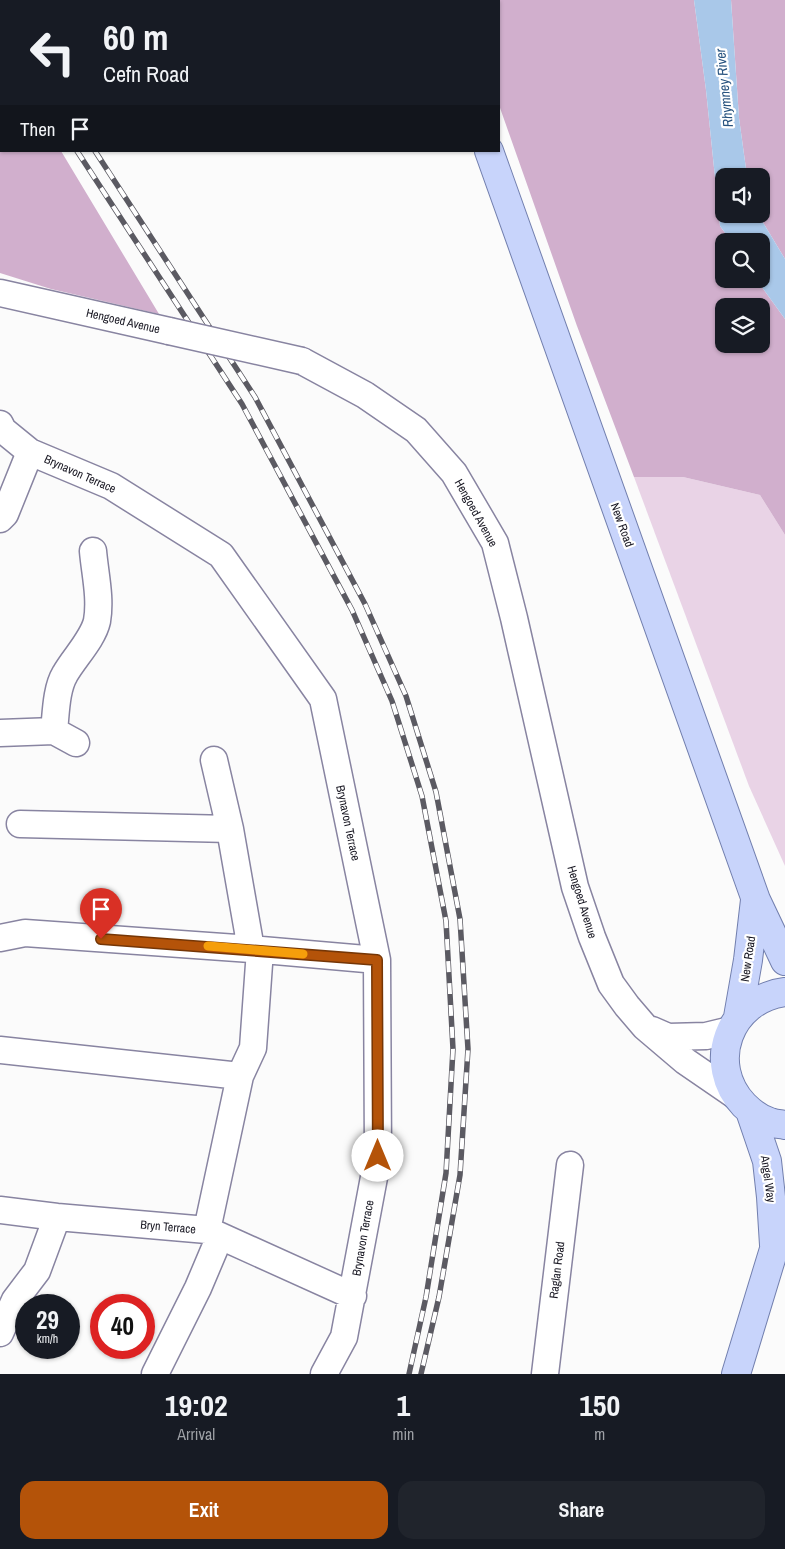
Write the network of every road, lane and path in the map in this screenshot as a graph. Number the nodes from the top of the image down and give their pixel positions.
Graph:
1 (489, 152) edge
2 (1, 296) edge
3 (0, 424) edge
4 (30, 452) junction
5 (0, 520) edge
6 (93, 551) dead end
7 (0, 733) edge
8 (214, 760) dead end
9 (20, 824) dead end
10 (230, 829) junction
11 (756, 900) junction
12 (0, 938) edge
13 (256, 950) junction
14 (377, 960) junction
15 (785, 961) edge
16 (785, 992) edge
17 (735, 1024) junction
18 (645, 1026) junction
19 (0, 1050) edge
20 (240, 1076) junction
21 (743, 1104) junction
22 (785, 1125) edge
23 (570, 1165) dead end
24 (0, 1210) edge
25 (57, 1216) junction
26 (785, 1221) edge
27 (213, 1233) junction
28 (774, 1249) junction
29 (352, 1296) junction
30 (0, 1334) edge
31 (155, 1374) edge
32 (324, 1374) edge
33 (545, 1374) edge
34 (736, 1374) edge

1 - 11 main road, New Road
2 - 18 street, Hengoed Avenue, bridge
3 - 4 street, Brynavon Terrace
4 - 5 street
4 - 14 street, Brynavon Terrace
6 - 7 street
8 - 10 street
9 - 10 street
10 - 13 street
11 - 15 main road, New Road
11 - 17 main road, New Road
12 - 13 street
13 - 14 street
13 - 20 street
14 - 29 street, Brynavon Terrace
16 - 17 main road
17 - 18 street, Hengoed Avenue
17 - 21 main road, New Road
18 - 21 street, Hengoed Avenue
19 - 20 street
20 - 27 street
21 - 22 main road
21 - 28 main road, Angel Way
23 - 33 street, Raglan Road
24 - 25 street, Bryn Terrace
25 - 27 street, Bryn Terrace
25 - 30 street
26 - 28 main road, Angel Way
27 - 29 street, Bryn Terrace
27 - 31 street
28 - 34 main road, Angel Way
29 - 32 street, Brynavon Terrace

